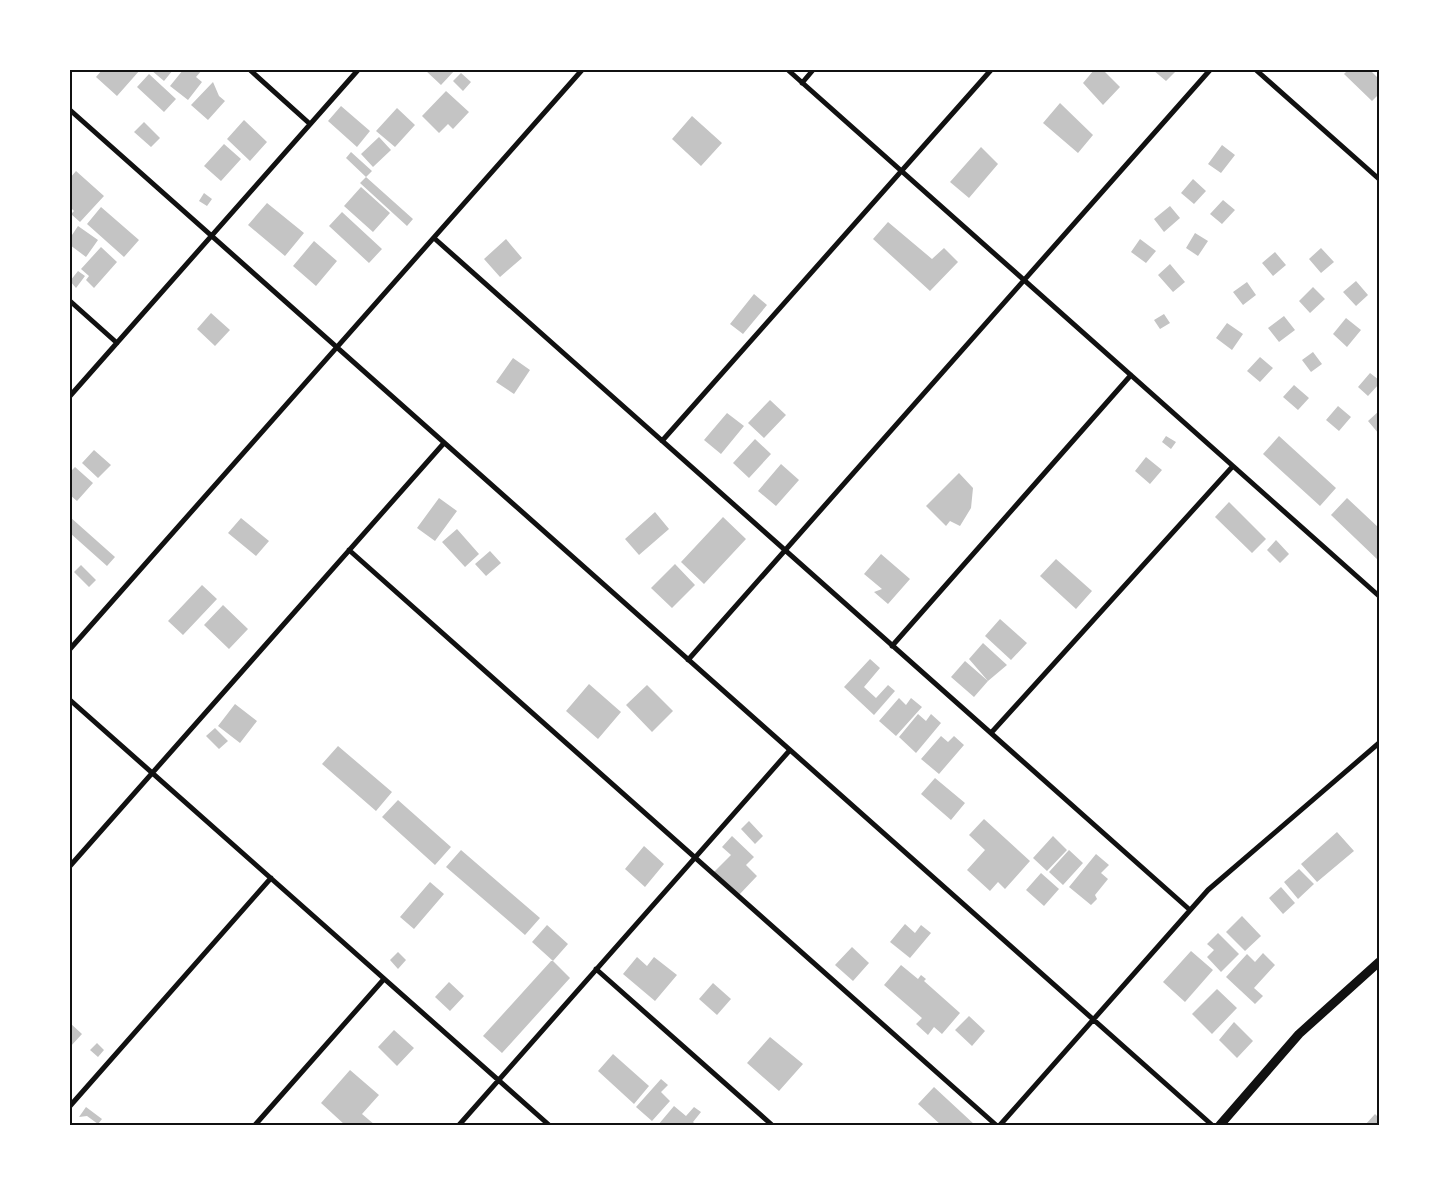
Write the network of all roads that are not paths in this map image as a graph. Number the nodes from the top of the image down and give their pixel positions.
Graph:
1 (250, 70) edge
2 (358, 70) edge
3 (582, 70) edge
4 (788, 70) edge
5 (813, 70) edge
6 (991, 70) edge
7 (1210, 70) edge
8 (1256, 70) edge
9 (802, 83) junction
10 (70, 110) edge
11 (310, 124) junction
12 (901, 171) junction
13 (1379, 179) edge
14 (211, 236) junction
15 (434, 238) junction
16 (1024, 280) junction
17 (70, 301) edge
18 (117, 343) junction
19 (337, 348) junction
20 (1131, 375) junction
21 (70, 396) edge
22 (662, 441) junction
23 (444, 443) junction
24 (1233, 466) junction
25 (350, 550) junction
26 (785, 550) junction
27 (1379, 596) edge
28 (892, 646) junction
29 (70, 649) edge
30 (688, 660) junction
31 (70, 700) edge
32 (991, 733) junction
33 (1379, 743) edge
34 (790, 750) junction
35 (153, 773) junction
36 (695, 858) junction
37 (70, 866) edge
38 (271, 878) junction
39 (1190, 910) junction
40 (1379, 962) edge
41 (596, 969) junction
42 (384, 979) junction
43 (1093, 1020) junction
44 (498, 1080) junction
45 (70, 1106) edge
46 (255, 1125) edge
47 (458, 1125) edge
48 (549, 1125) edge
49 (772, 1125) edge
50 (998, 1125) edge
51 (1212, 1125) edge
52 (1220, 1125) edge

1 - 11 street
2 - 11 street
3 - 15 street
4 - 9 street
5 - 9 street
6 - 12 street
7 - 16 street
8 - 13 street
9 - 12 street
10 - 14 street
11 - 14 street
12 - 16 street
12 - 22 street
14 - 18 street
14 - 19 street
15 - 19 street
15 - 22 street
16 - 20 street
16 - 26 street
17 - 18 street
18 - 21 street
19 - 23 street
19 - 29 street
20 - 24 street
20 - 28 street
22 - 26 street
23 - 25 street
23 - 30 street
24 - 27 street
24 - 32 street
25 - 35 street
25 - 36 street
26 - 28 street
26 - 30 street
28 - 32 street
30 - 34 street
31 - 35 street
32 - 39 street
33 - 39 street
34 - 36 street
34 - 43 street
35 - 37 street
35 - 38 street
36 - 41 street
36 - 50 street
38 - 42 street
38 - 45 street
39 - 43 street
40 - 52 street
41 - 44 street
41 - 49 street
42 - 44 street
42 - 46 street
43 - 50 street
43 - 51 street
44 - 47 street
44 - 48 street

